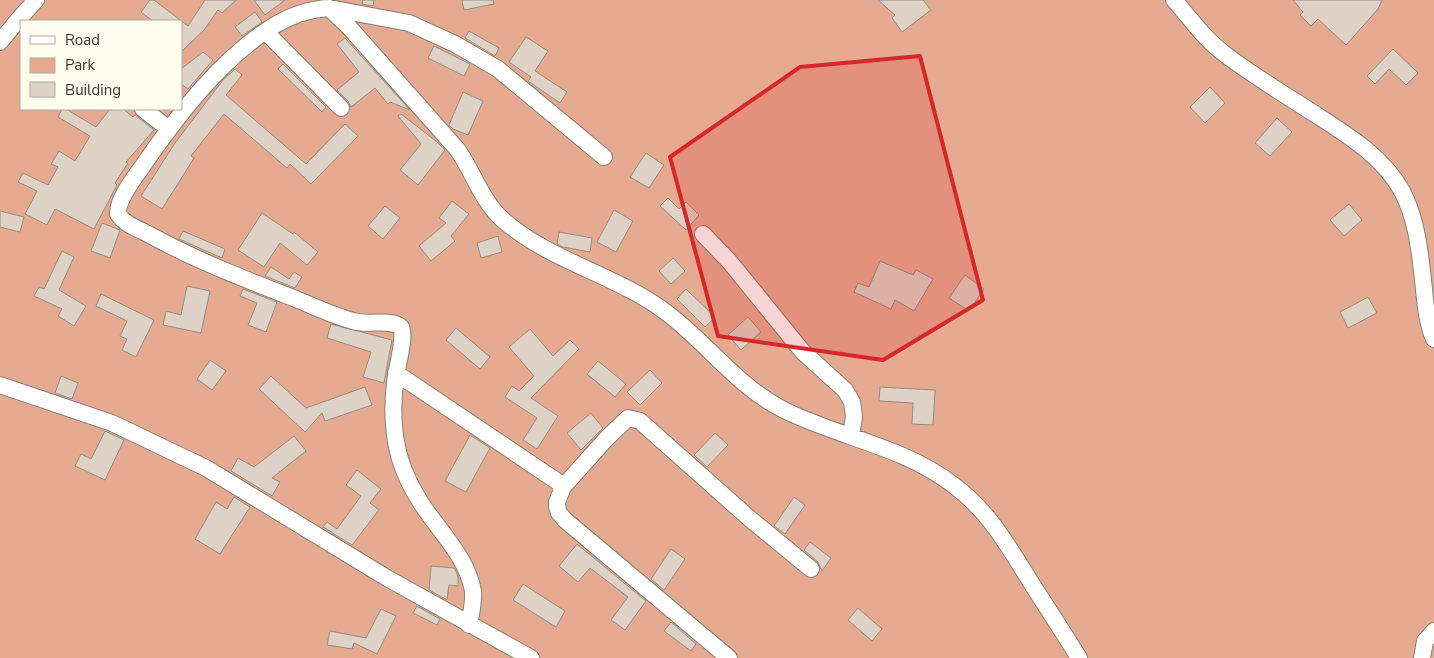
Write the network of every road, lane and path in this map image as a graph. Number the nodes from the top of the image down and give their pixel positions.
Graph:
1 (36, 0) edge
2 (1174, 0) edge
3 (329, 8) junction
4 (21, 20) edge
5 (20, 21) edge
6 (266, 32) junction
7 (0, 42) edge
8 (341, 108) dead end
9 (144, 110) edge
10 (170, 129) junction
11 (604, 157) dead end
12 (703, 234) dead end
13 (1434, 338) edge
14 (396, 373) junction
15 (0, 385) edge
16 (851, 435) junction
17 (564, 486) junction
18 (812, 569) dead end
19 (470, 625) junction
20 (1431, 641) edge
21 (526, 657) edge
22 (729, 658) edge
23 (1079, 658) edge
24 (1422, 658) edge

1 - 4 street
2 - 13 street
3 - 6 street
3 - 11 street
3 - 16 street
5 - 7 street
6 - 8 street
6 - 10 street
9 - 10 street
10 - 14 street
12 - 16 street
14 - 17 street
14 - 19 street
15 - 19 street
16 - 23 street
17 - 18 street
17 - 22 street
19 - 21 street
20 - 24 street

